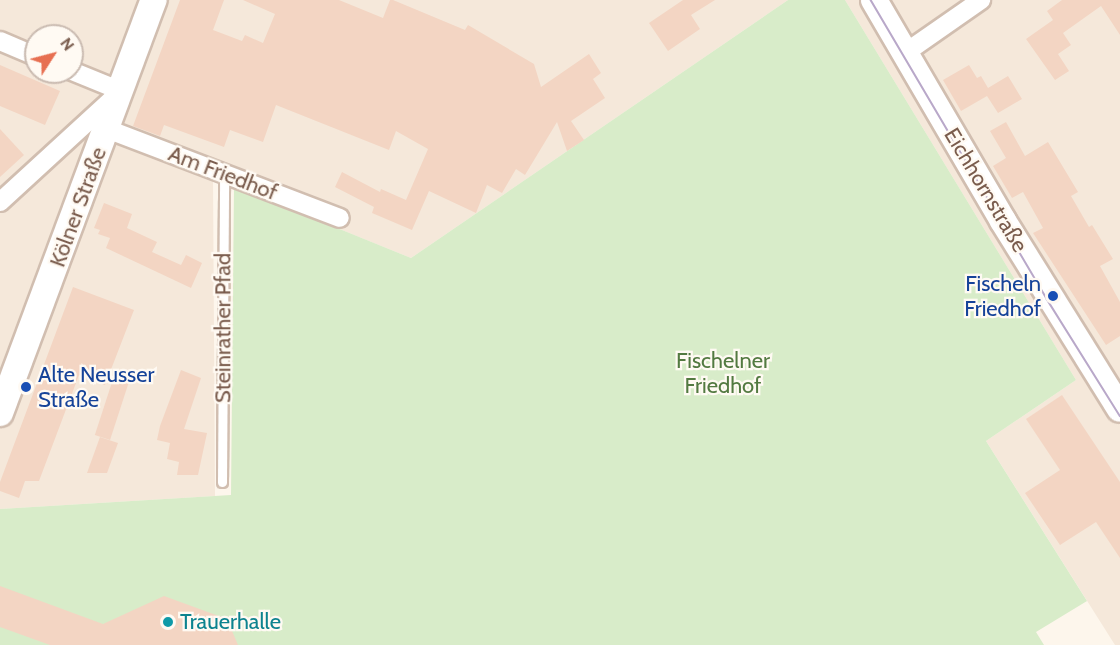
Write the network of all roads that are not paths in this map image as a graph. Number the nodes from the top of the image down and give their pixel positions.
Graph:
1 (154, 0) edge
2 (874, 0) edge
3 (981, 0) edge
4 (0, 41) edge
5 (24, 51) edge
6 (905, 53) junction
7 (84, 76) edge
8 (121, 91) junction
9 (107, 129) junction
10 (224, 174) junction
11 (0, 201) edge
12 (340, 218) dead end
13 (1120, 409) edge
14 (0, 413) edge
15 (222, 482) dead end

1 - 8 street, Kölner Straße
2 - 6 street, Eichhornstraße
3 - 6 street
4 - 5 street
6 - 13 street, Eichhornstraße
7 - 8 street
8 - 9 street, Kölner Straße
8 - 11 street
9 - 10 street, Am Friedhof
9 - 14 street, Kölner Straße
10 - 12 street, Am Friedhof
10 - 15 lane, Steinrather Pfad

